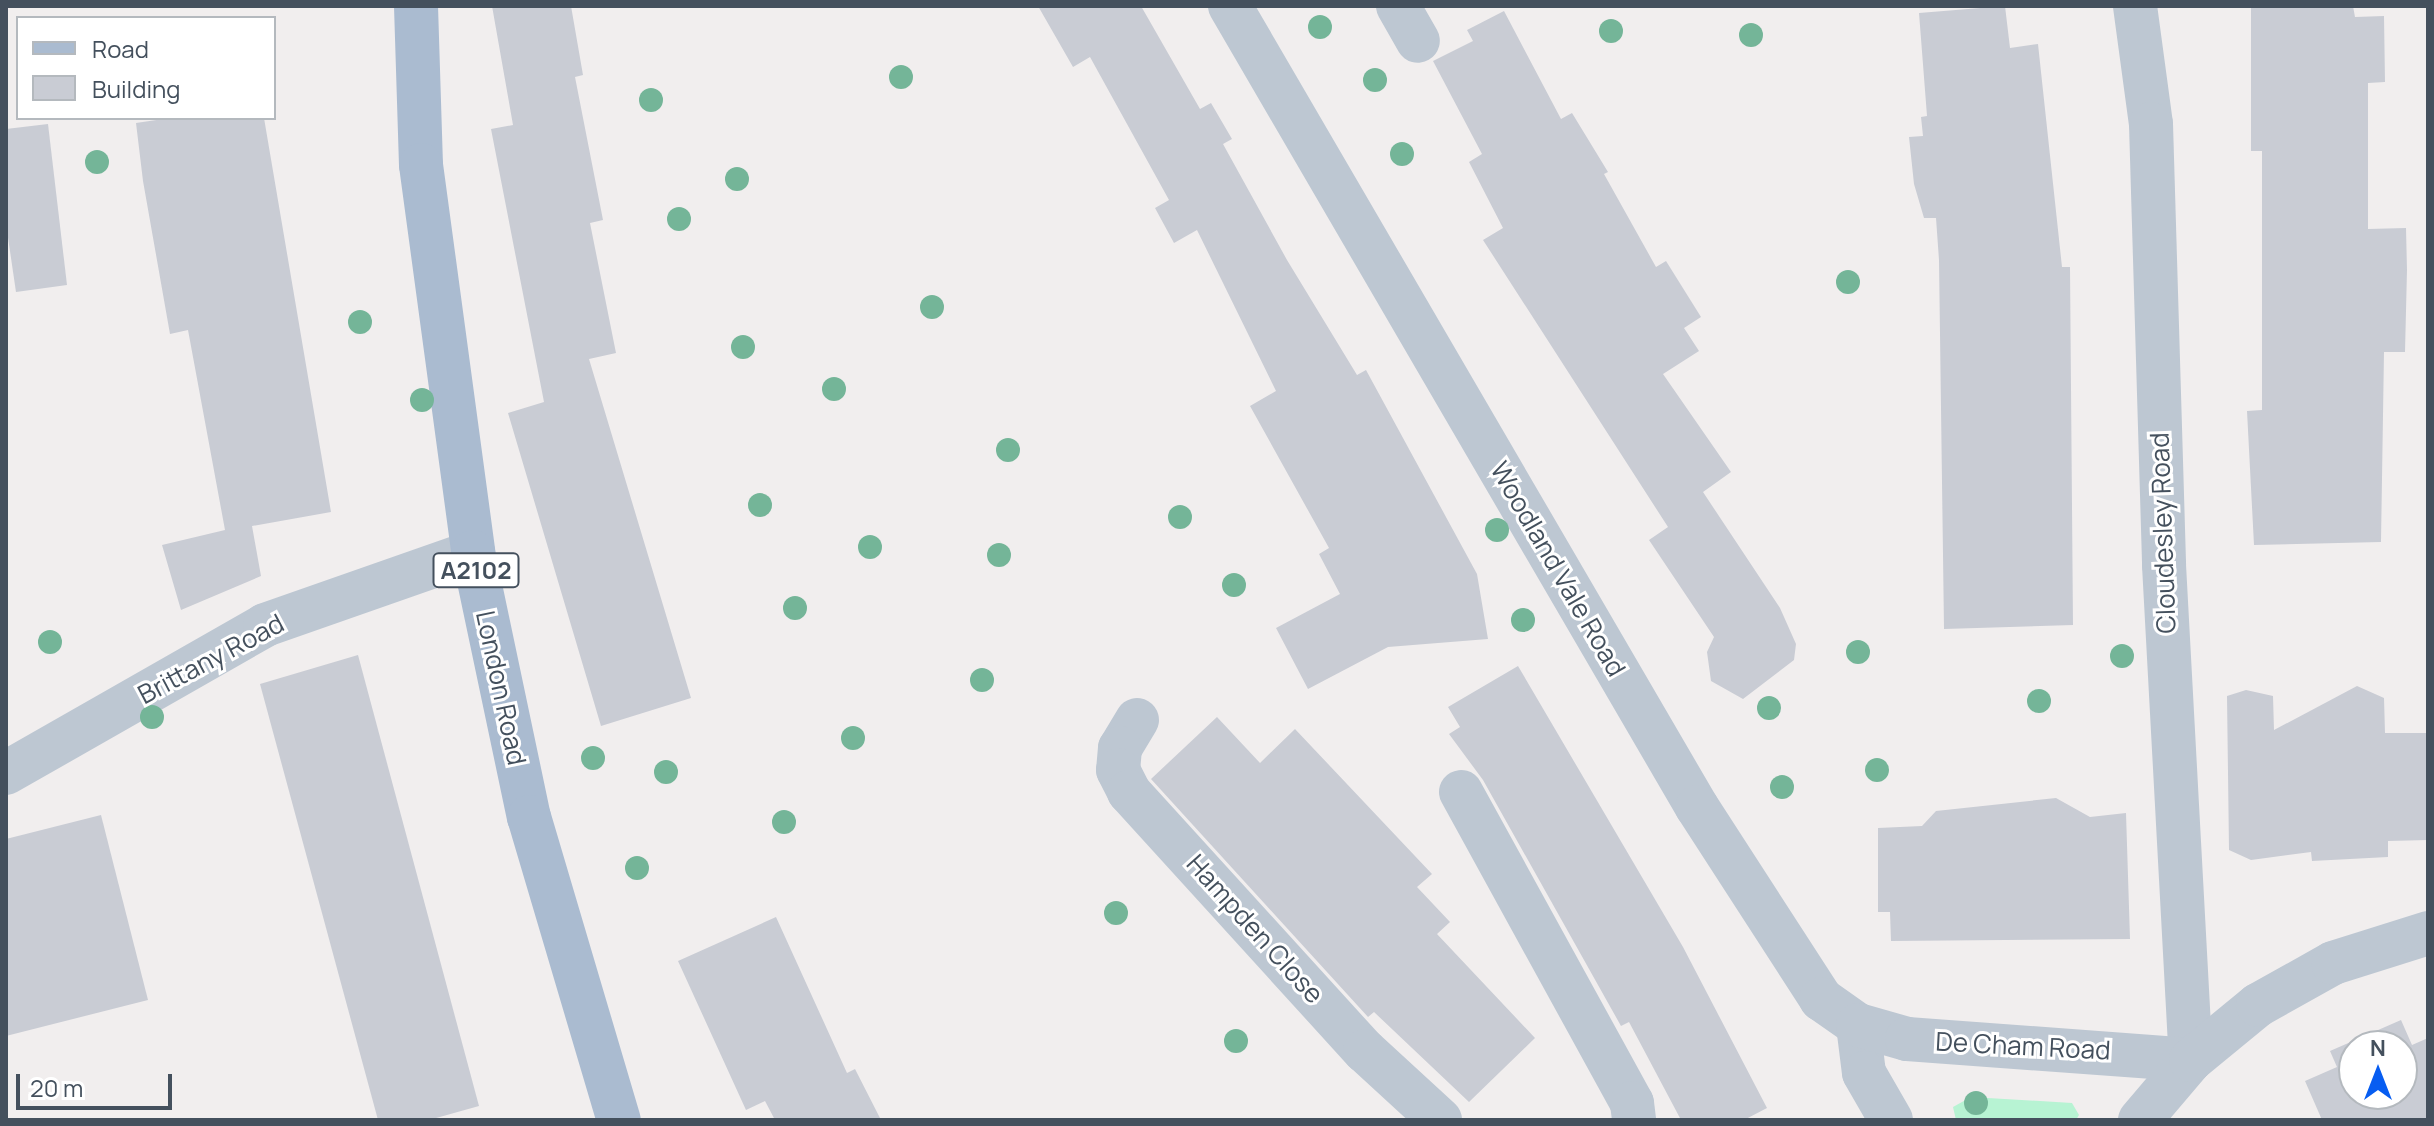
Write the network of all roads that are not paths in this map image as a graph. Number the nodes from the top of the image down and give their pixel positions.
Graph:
1 (416, 6) edge
2 (1230, 6) edge
3 (2135, 6) edge
4 (473, 552) junction
5 (1137, 720) dead end
6 (6, 773) edge
7 (1461, 792) dead end
8 (2428, 933) edge
9 (1858, 1025) junction
10 (2191, 1060) junction
11 (619, 1120) edge
12 (1440, 1120) edge
13 (1634, 1120) edge
14 (1891, 1120) edge
15 (2140, 1120) edge

1 - 4 main road, London Road / A2102
2 - 9 street, Woodland Vale Road
3 - 10 street, Cloudesley Road
4 - 6 street, Brittany Road
4 - 11 main road, London Road / A2102
5 - 12 street, Hampden Close
7 - 13 street
8 - 10 street
9 - 10 street, De Cham Road
9 - 14 street
10 - 15 street

